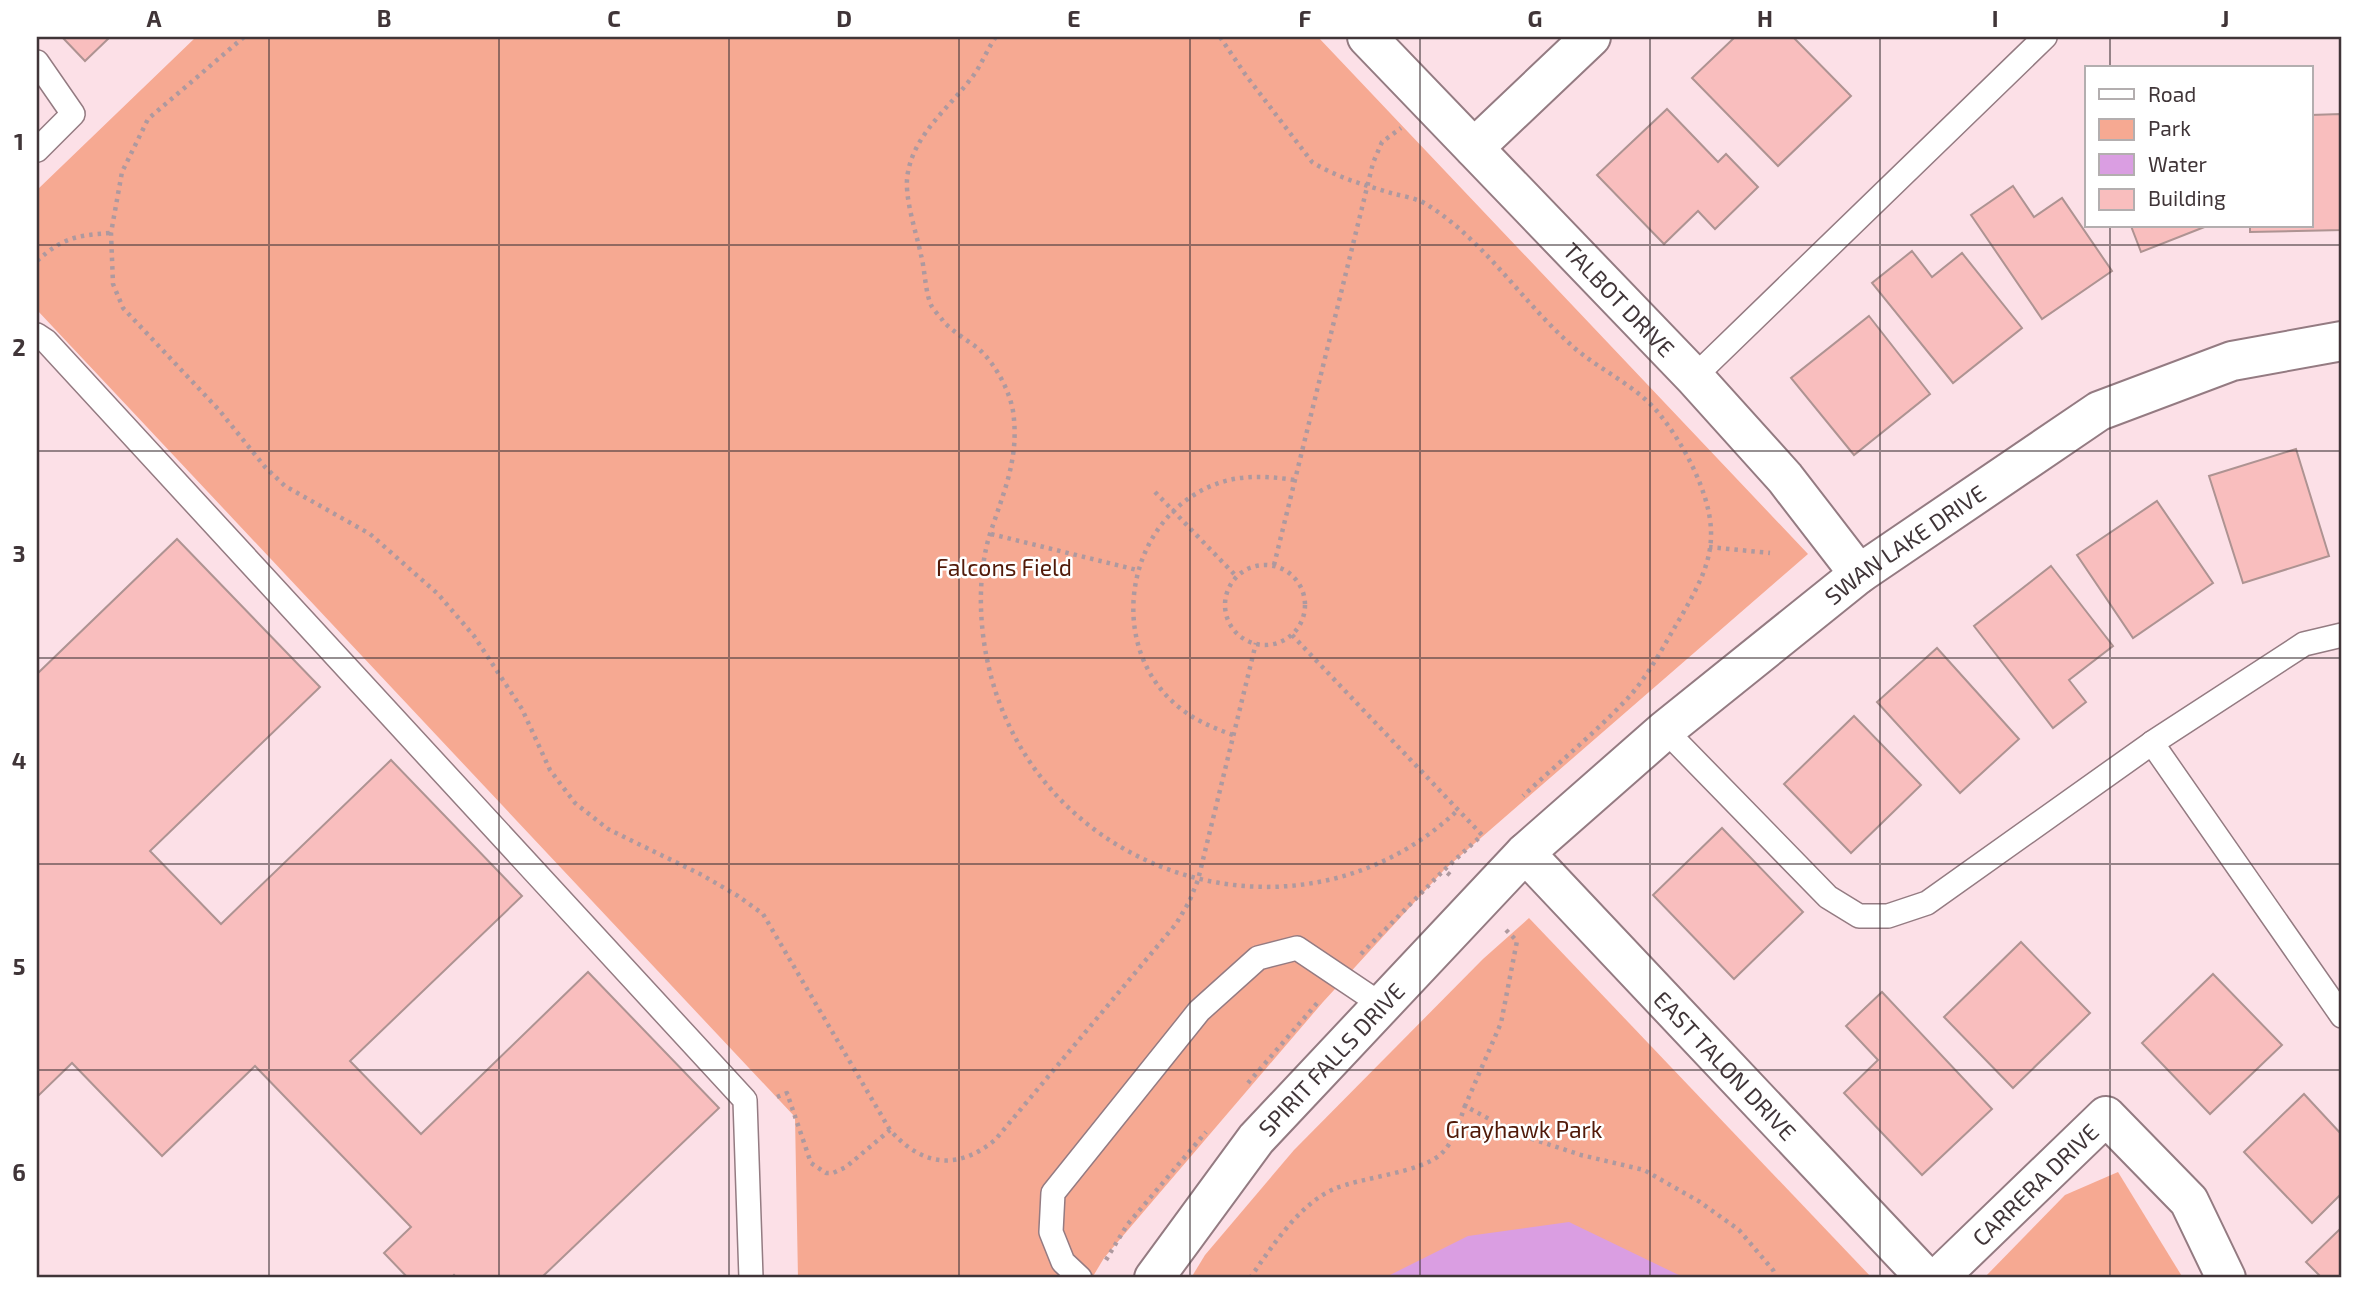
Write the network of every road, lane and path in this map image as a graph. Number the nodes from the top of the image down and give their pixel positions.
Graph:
1 (244, 37) edge
2 (996, 37) edge
3 (1220, 37) edge
4 (1367, 37) edge
5 (1591, 37) edge
6 (2045, 37) edge
7 (37, 62) edge
8 (1447, 120) junction
9 (1474, 148) junction
10 (37, 150) edge
11 (1367, 186) junction
12 (111, 233) junction
13 (37, 261) edge
14 (37, 335) edge
15 (2342, 341) edge
16 (1694, 377) junction
17 (1295, 480) junction
18 (1155, 492) dead end
19 (1174, 511) junction
20 (991, 534) junction
21 (1709, 547) junction
22 (1770, 553) dead end
23 (1274, 565) junction
24 (1137, 570) junction
25 (1859, 574) junction
26 (1236, 576) junction
27 (1292, 635) junction
28 (2342, 635) edge
29 (1255, 643) junction
30 (1665, 730) junction
31 (1233, 735) junction
32 (2152, 743) junction
33 (1522, 797) dead end
34 (1459, 809) junction
35 (1525, 853) junction
36 (1198, 880) junction
37 (1478, 903) junction
38 (1382, 1005) junction
39 (2342, 1016) edge
40 (745, 1106) junction
41 (1465, 1106) junction
42 (890, 1130) junction
43 (751, 1278) edge
44 (1080, 1278) edge
45 (1154, 1278) edge
46 (1250, 1278) edge
47 (1777, 1278) edge
48 (1926, 1278) edge
49 (1938, 1278) edge
50 (2226, 1278) edge

1 - 12 path
2 - 20 path
3 - 11 path
4 - 8 street, TALBOT DRIVE
5 - 9 street
6 - 16 lane
7 - 10 lane
8 - 9 street, TALBOT DRIVE
8 - 11 path
9 - 16 street, TALBOT DRIVE
11 - 17 path
11 - 21 path
12 - 13 path
12 - 42 path
14 - 40 lane
15 - 25 street, SWAN LAKE DRIVE
16 - 25 street, TALBOT DRIVE
17 - 19 path
17 - 23 path
18 - 19 path
19 - 24 path
19 - 26 path
20 - 24 path
20 - 36 path
21 - 22 path
21 - 33 path
23 - 26 path
23 - 27 path
24 - 31 path
25 - 30 street, SWAN LAKE DRIVE
26 - 29 path
27 - 29 path
27 - 34 path
28 - 32 lane
29 - 31 path
30 - 32 lane
30 - 35 street, SWAN LAKE DRIVE
31 - 36 path
32 - 39 lane
34 - 36 path
34 - 37 path
35 - 37 street, SPIRIT FALLS DRIVE
35 - 48 street, EAST TALON DRIVE
36 - 42 path
37 - 38 street, SPIRIT FALLS DRIVE
37 - 41 path
38 - 44 lane
38 - 45 street, SPIRIT FALLS DRIVE
40 - 42 path
40 - 43 lane
41 - 46 path
41 - 47 path
49 - 50 street, CARRERA DRIVE

